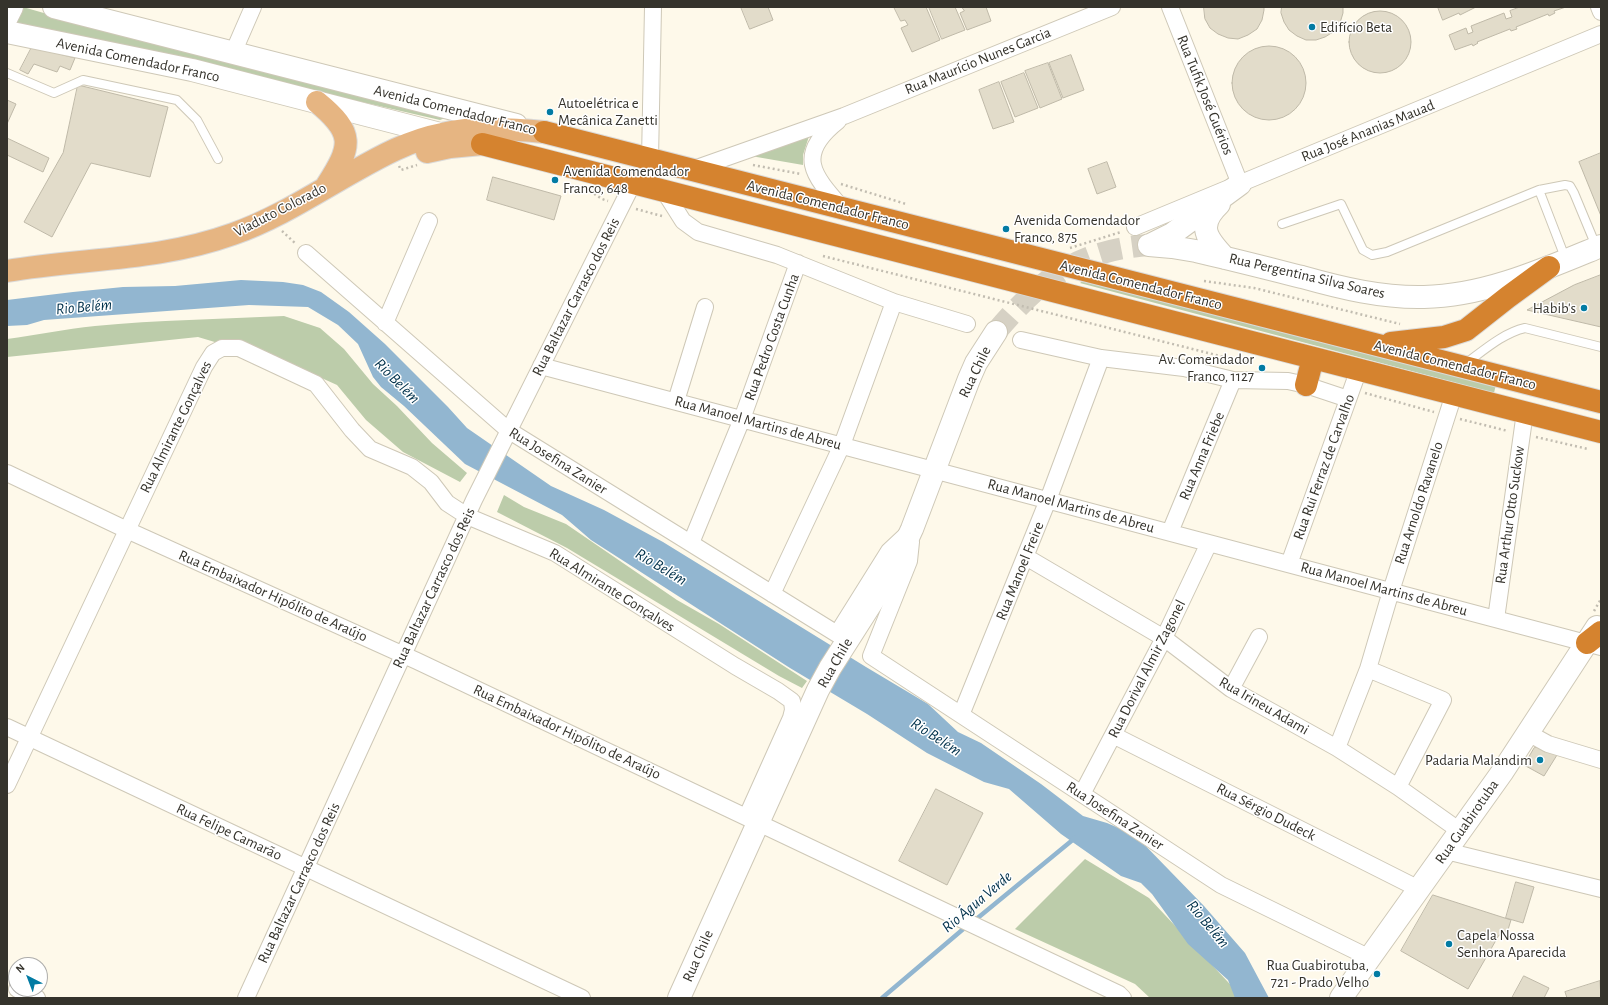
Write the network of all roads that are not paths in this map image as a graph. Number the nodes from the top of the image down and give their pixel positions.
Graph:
1 (12, 7) edge
2 (54, 7) edge
3 (254, 7) edge
4 (652, 7) edge
5 (1112, 7) edge
6 (1170, 7) edge
7 (1599, 7) edge
8 (1601, 12) edge
9 (7, 17) edge
10 (7, 32) edge
11 (1601, 34) edge
12 (233, 53) junction
13 (7, 73) edge
14 (317, 102) junction
15 (844, 116) junction
16 (544, 132) junction
17 (440, 134) junction
18 (482, 144) junction
19 (218, 159) dead end
20 (650, 159) junction
21 (691, 170) junction
22 (633, 183) junction
23 (1240, 184) junction
24 (325, 188) junction
25 (1539, 190) junction
26 (664, 191) junction
27 (842, 208) junction
28 (429, 221) dead end
29 (1282, 224) dead end
30 (1135, 227) road end
31 (1600, 248) edge
32 (306, 253) road end
33 (1225, 258) junction
34 (798, 263) junction
35 (1557, 264) junction
36 (7, 271) edge
37 (7, 285) edge
38 (894, 302) junction
39 (705, 307) dead end
40 (385, 323) junction
41 (967, 324) dead end
42 (996, 332) tunnel mouth
43 (1020, 340) dead end
44 (1376, 345) junction
45 (1601, 347) edge
46 (1101, 358) junction
47 (1314, 358) junction
48 (541, 366) junction
49 (1462, 366) junction
50 (1359, 370) junction
51 (1233, 380) junction
52 (1306, 385) junction
53 (1454, 394) junction
54 (1348, 399) junction
55 (676, 401) junction
56 (1601, 402) edge
57 (1525, 412) junction
58 (742, 419) junction
59 (506, 434) junction
60 (1597, 441) edge
61 (842, 446) junction
62 (934, 470) junction
63 (7, 473) edge
64 (1048, 500) junction
65 (467, 516) junction
66 (912, 529) junction
67 (127, 530) junction
68 (1170, 532) junction
69 (691, 543) junction
70 (1209, 543) junction
71 (1026, 557) junction
72 (1288, 564) junction
73 (1391, 591) junction
74 (772, 594) junction
75 (1496, 619) junction
76 (1601, 622) edge
77 (1260, 637) dead end
78 (1164, 638) junction
79 (1596, 640) edge
80 (404, 654) junction
81 (1368, 670) junction
82 (1231, 689) junction
83 (961, 715) junction
84 (7, 727) edge
85 (1528, 733) junction
86 (1113, 735) junction
87 (29, 738) junction
88 (1337, 748) junction
89 (1601, 760) edge
90 (7, 785) edge
91 (1398, 787) junction
92 (1082, 794) junction
93 (752, 819) junction
94 (1460, 831) junction
95 (1446, 851) junction
96 (306, 868) junction
97 (1419, 889) junction
98 (1601, 889) edge
99 (1370, 958) junction
100 (246, 998) edge
101 (582, 998) edge
102 (680, 998) edge
103 (1123, 998) edge
104 (1341, 998) edge

1 - 9 main road
2 - 12 main road, Avenida Comendador Franco
3 - 12 street
4 - 20 street
5 - 15 street, Rua Maurício Nunes Garcia
6 - 23 street, Rua Tufik José Guérios
7 - 8 street
10 - 14 main road, Avenida Comendador Franco
11 - 23 street, Rua José Ananias Mauad
12 - 16 main road, Avenida Comendador Franco
13 - 19 lane
14 - 17 main road, Avenida Comendador Franco
14 - 24 main road
15 - 21 street, Rua Maurício Nunes Garcia
15 - 27 street, Rua Maurício Nunes Garcia
16 - 17 main road, Viaduto Colorado
16 - 20 highway, Avenida Comendador Franco
17 - 18 main road, Avenida Comendador Franco
17 - 24 main road, Viaduto Colorado
18 - 22 highway, Avenida Comendador Franco
18 - 37 main road, Viaduto Colorado
20 - 21 highway, Avenida Comendador Franco
21 - 27 highway, Avenida Comendador Franco
22 - 26 highway, Avenida Comendador Franco
22 - 48 street, Rua Baltazar Carrasco dos Reis
23 - 30 street, Rua José Ananias Mauad
23 - 33 main road
23 - 33 main road, Rua Pergentina Silva Soares
24 - 36 main road, Viaduto Colorado
25 - 29 lane
25 - 31 lane
25 - 35 lane
26 - 34 street
26 - 47 highway, Avenida Comendador Franco
27 - 44 highway, Avenida Comendador Franco
28 - 40 street
31 - 35 main road, Rua Pergentina Silva Soares
32 - 40 street, Rua Josefina Zanier
33 - 35 main road, Rua Pergentina Silva Soares
34 - 38 street
34 - 58 street, Rua Pedro Costa Cunha
35 - 44 highway
38 - 41 street
38 - 61 street
39 - 55 street
40 - 59 street, Rua Josefina Zanier
42 - 62 main road, Rua Chile
43 - 46 street
44 - 49 highway, Avenida Comendador Franco
45 - 49 lane
46 - 51 street
46 - 64 street, Rua Manoel Freire
47 - 50 highway, Avenida Comendador Franco
47 - 52 highway
48 - 55 street, Rua Manoel Martins de Abreu
48 - 59 street, Rua Baltazar Carrasco dos Reis
49 - 56 highway, Avenida Comendador Franco
50 - 53 highway, Avenida Comendador Franco
50 - 54 street, Rua Rui Ferraz de Carvalho
51 - 52 street
51 - 68 street, Rua Anna Friebe
52 - 54 street
53 - 57 highway, Avenida Comendador Franco
53 - 73 street, Rua Arnoldo Ravanelo
54 - 72 street, Rua Rui Ferraz de Carvalho
55 - 58 street, Rua Manoel Martins de Abreu
57 - 60 highway, Avenida Comendador Franco
57 - 75 street, Rua Arthur Otto Suckow
58 - 61 street, Rua Manoel Martins de Abreu
58 - 69 street, Rua Pedro Costa Cunha
59 - 65 street, Rua Baltazar Carrasco dos Reis
59 - 69 street, Rua Josefina Zanier
61 - 62 street, Rua Manoel Martins de Abreu
61 - 74 street
62 - 64 street, Rua Manoel Martins de Abreu
62 - 66 main road, Rua Chile
63 - 67 street, Rua Embaixador Hipólito de Araújo
64 - 68 street, Rua Manoel Martins de Abreu
64 - 71 street, Rua Manoel Freire
65 - 67 street, Rua Almirante Gonçalves
65 - 80 street, Rua Baltazar Carrasco dos Reis
65 - 93 street, Rua Almirante Gonçalves
66 - 74 street, Rua Josefina Zanier
66 - 83 street, Rua Josefina Zanier
66 - 93 main road, Rua Chile
67 - 80 street, Rua Embaixador Hipólito de Araújo
67 - 87 street, Rua Almirante Gonçalves
68 - 70 street, Rua Manoel Martins de Abreu
69 - 74 street, Rua Josefina Zanier
70 - 72 street, Rua Manoel Martins de Abreu
70 - 78 street, Rua Dorival Almir Zagonel
71 - 78 street, Rua Irineu Adami
71 - 83 street, Rua Manoel Freire
72 - 73 street, Rua Manoel Martins de Abreu
73 - 75 street, Rua Manoel Martins de Abreu
73 - 81 street, Rua Arnoldo Ravanelo
75 - 79 street, Rua Manoel Martins de Abreu
76 - 79 main road, Rua Guabirotuba
77 - 82 street
78 - 82 street, Rua Irineu Adami
78 - 86 street, Rua Dorival Almir Zagonel
79 - 85 main road, Rua Guabirotuba
80 - 93 street, Rua Embaixador Hipólito de Araújo
80 - 96 street, Rua Baltazar Carrasco dos Reis
81 - 88 street, Rua Arnoldo Ravanelo
81 - 91 street
82 - 88 street, Rua Irineu Adami
83 - 92 street, Rua Josefina Zanier
84 - 87 street, Rua Felipe Camarão
85 - 89 street
85 - 94 main road, Rua Guabirotuba
86 - 92 street, Rua Dorival Almir Zagonel
86 - 97 street, Rua Sérgio Dudeck
87 - 90 street, Rua Almirante Gonçalves
87 - 96 street, Rua Felipe Camarão
88 - 91 street, Rua Irineu Adami
91 - 94 street, Rua Irineu Adami
92 - 99 street, Rua Josefina Zanier
93 - 102 main road, Rua Chile
93 - 103 street, Rua Embaixador Hipólito de Araújo
94 - 95 main road, Rua Guabirotuba
95 - 97 main road, Rua Guabirotuba
95 - 98 street
96 - 100 street, Rua Baltazar Carrasco dos Reis
96 - 101 street, Rua Felipe Camarão
97 - 99 main road, Rua Guabirotuba
99 - 104 main road, Rua Guabirotuba

